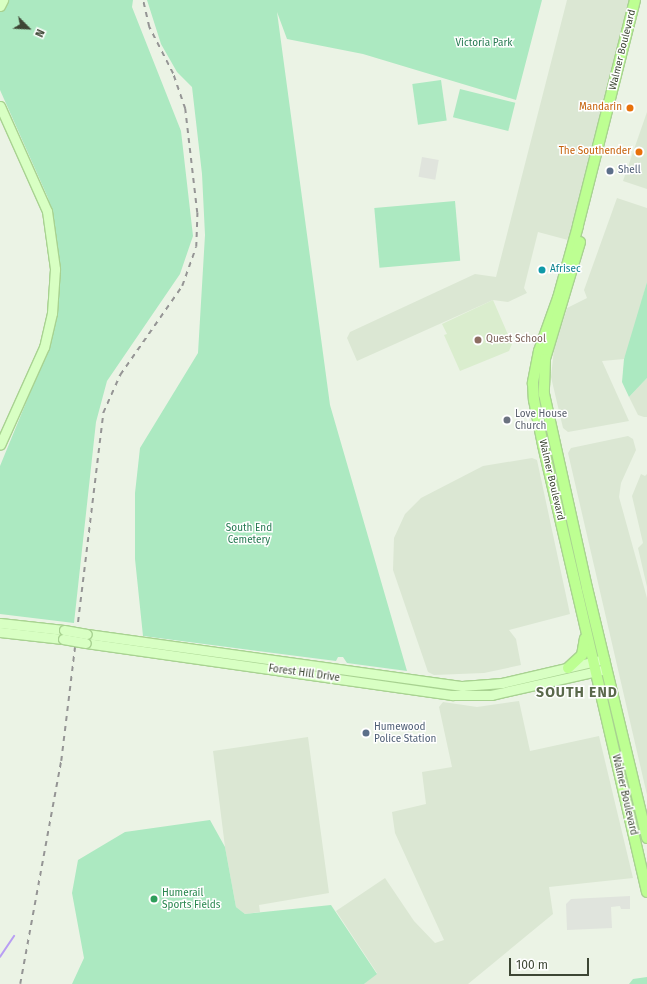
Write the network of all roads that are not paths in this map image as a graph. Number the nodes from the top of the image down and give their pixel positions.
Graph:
1 (3, 0) edge
2 (635, 0) edge
3 (642, 0) edge
4 (0, 6) edge
5 (0, 106) edge
6 (0, 445) edge
7 (3, 622) edge
8 (586, 629) junction
9 (0, 632) edge
10 (64, 635) junction
11 (87, 638) junction
12 (606, 664) junction
13 (594, 667) junction
14 (568, 668) junction
15 (647, 838) edge
16 (647, 892) edge

1 - 4 street
2 - 8 main road, Walmer Boulevard
3 - 12 main road, Walmer Boulevard
5 - 6 street
7 - 10 street, Forest Hill Drive
8 - 13 main road, Walmer Boulevard
8 - 14 main road
9 - 10 street, Forest Hill Drive
10 - 11 street, Forest Hill Drive, bridge
11 - 13 street, Forest Hill Drive
11 - 14 street, Forest Hill Drive
12 - 13 street, Forest Hill Drive
12 - 15 main road, Walmer Boulevard
13 - 14 street, Forest Hill Drive
13 - 16 main road, Walmer Boulevard

